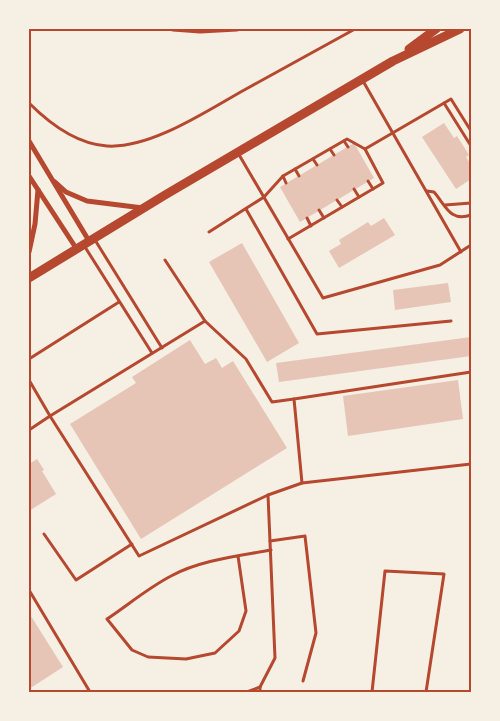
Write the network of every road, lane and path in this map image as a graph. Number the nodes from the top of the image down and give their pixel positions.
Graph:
1 (173, 29) edge
2 (237, 29) edge
3 (355, 29) edge
4 (436, 29) edge
5 (460, 29) edge
6 (393, 61) junction
7 (362, 79) junction
8 (444, 103) junction
9 (29, 104) edge
10 (393, 132) junction
11 (471, 132) edge
12 (29, 141) edge
13 (344, 141) junction
14 (471, 146) edge
15 (348, 147) dead end
16 (330, 149) junction
17 (366, 149) junction
18 (238, 152) junction
19 (334, 155) dead end
20 (313, 159) junction
21 (317, 165) dead end
22 (295, 169) junction
23 (29, 176) edge
24 (283, 176) junction
25 (299, 176) dead end
26 (51, 179) junction
27 (368, 181) dead end
28 (286, 183) dead end
29 (38, 189) junction
30 (354, 189) dead end
31 (373, 189) junction
32 (426, 191) junction
33 (264, 197) junction
34 (359, 197) junction
35 (337, 200) dead end
36 (471, 203) edge
37 (445, 205) junction
38 (342, 207) junction
39 (143, 208) junction
40 (246, 209) junction
41 (319, 210) dead end
42 (471, 215) edge
43 (307, 218) dead end
44 (324, 218) junction
45 (312, 226) junction
46 (209, 232) dead end
47 (288, 239) junction
48 (85, 243) junction
49 (471, 245) edge
50 (29, 252) edge
51 (461, 252) junction
52 (165, 260) dead end
53 (29, 278) edge
54 (120, 302) junction
55 (205, 321) junction
56 (451, 321) dead end
57 (162, 348) junction
58 (152, 353) junction
59 (29, 359) edge
60 (471, 372) edge
61 (29, 380) edge
62 (294, 399) junction
63 (50, 416) junction
64 (29, 430) edge
65 (471, 464) edge
66 (302, 483) junction
67 (268, 495) junction
68 (44, 534) dead end
69 (270, 541) junction
70 (132, 544) junction
71 (271, 550) junction
72 (238, 556) junction
73 (29, 590) edge
74 (303, 682) dead end
75 (260, 687) junction
76 (90, 692) edge
77 (247, 692) edge
78 (260, 692) edge
79 (372, 692) edge
80 (426, 692) edge

1 - 2 street
3 - 9 lane
4 - 6 main road
5 - 6 main road
6 - 7 main road
7 - 10 lane
7 - 18 main road
8 - 10 lane
8 - 11 lane
8 - 14 lane
10 - 17 lane
10 - 32 lane
12 - 26 street
13 - 15 lane
13 - 16 lane
13 - 17 lane
16 - 19 lane
16 - 20 lane
17 - 31 lane
18 - 33 lane
18 - 39 main road
20 - 21 lane
20 - 22 lane
22 - 24 lane
22 - 25 lane
23 - 29 street
24 - 28 lane
24 - 33 lane
26 - 39 street
26 - 48 street
27 - 31 lane
29 - 48 street
29 - 50 street
30 - 34 lane
31 - 34 lane
32 - 37 lane
32 - 51 lane
33 - 40 lane
33 - 47 lane
34 - 38 lane
35 - 38 lane
36 - 37 lane
37 - 42 lane
38 - 44 lane
39 - 48 main road
40 - 46 lane
40 - 56 lane
41 - 44 lane
43 - 45 lane
44 - 45 lane
45 - 47 lane
47 - 51 lane
48 - 53 main road
48 - 54 lane
48 - 57 lane
49 - 51 lane
52 - 55 lane
54 - 58 lane
54 - 59 lane
55 - 57 lane
55 - 62 lane
57 - 58 lane
58 - 63 lane
60 - 62 lane
61 - 63 lane
62 - 66 lane
63 - 64 lane
63 - 70 lane
65 - 66 lane
66 - 67 lane
67 - 69 lane
67 - 70 lane
68 - 70 lane
69 - 71 lane
69 - 74 lane
71 - 72 lane
71 - 75 lane
72 - 72 lane
73 - 76 lane
75 - 77 lane
75 - 78 lane
79 - 80 lane

